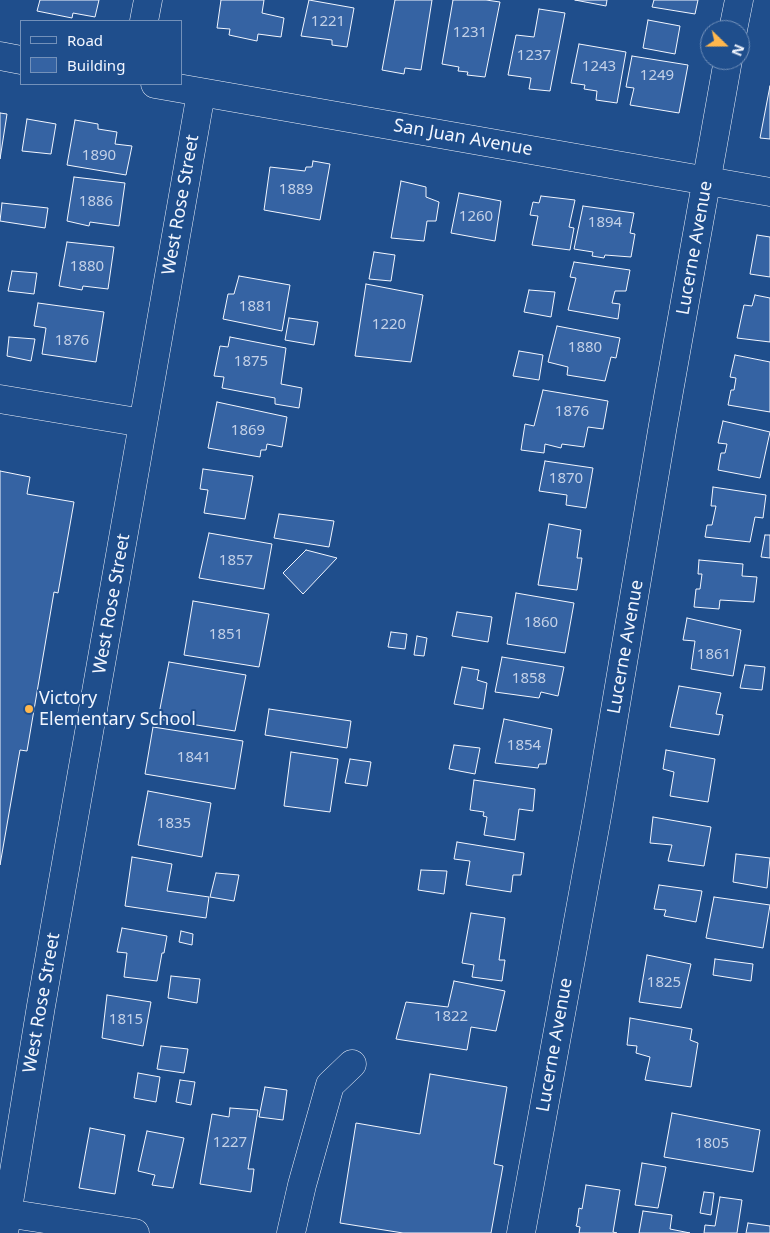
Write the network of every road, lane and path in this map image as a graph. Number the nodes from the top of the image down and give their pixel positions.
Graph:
1 (148, 0) edge
2 (739, 0) edge
3 (144, 20) edge
4 (735, 20) edge
5 (0, 56) edge
6 (20, 60) edge
7 (726, 70) edge
8 (161, 85) edge
9 (201, 92) junction
10 (707, 181) junction
11 (770, 192) edge
12 (0, 399) edge
13 (143, 423) junction
14 (352, 1064) dead end
15 (4, 1220) edge
16 (135, 1233) edge
17 (291, 1233) edge
18 (521, 1233) edge

1 - 3 street
2 - 4 street
5 - 6 street
7 - 10 street, Lucerne Avenue
8 - 9 street, San Juan Avenue
9 - 10 street, San Juan Avenue
9 - 13 street, West Rose Street
10 - 11 street, San Juan Avenue
10 - 18 street, Lucerne Avenue
12 - 13 street
13 - 15 street, West Rose Street
14 - 17 street
15 - 16 street

